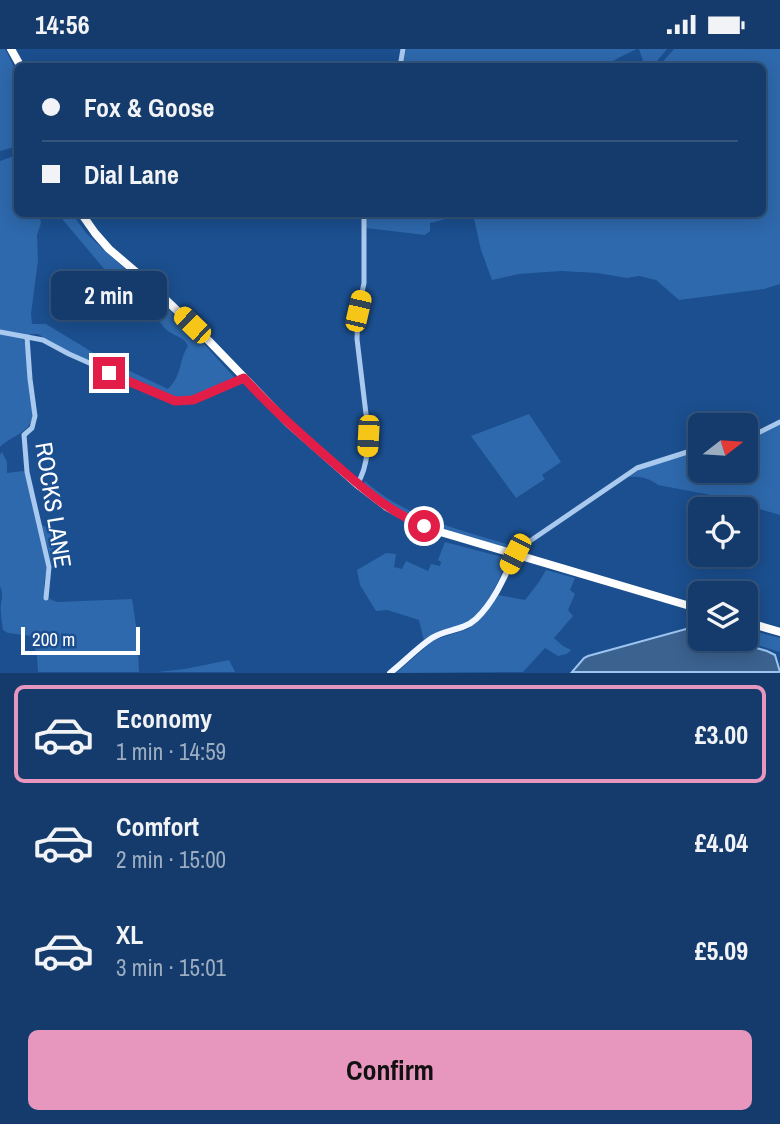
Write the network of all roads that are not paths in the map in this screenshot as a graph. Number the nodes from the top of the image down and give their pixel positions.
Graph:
1 (84, 217) edge
2 (364, 217) edge
3 (0, 332) edge
4 (27, 337) junction
5 (244, 378) junction
6 (780, 422) edge
7 (758, 433) edge
8 (688, 452) edge
9 (357, 484) junction
10 (517, 555) junction
11 (47, 598) dead end
12 (688, 605) edge
13 (758, 626) edge
14 (780, 632) edge
15 (390, 673) edge

1 - 5 highway
2 - 9 street
3 - 4 street
4 - 5 street
4 - 11 street, ROCKS LANE
5 - 9 highway
6 - 7 street
8 - 10 street
9 - 10 highway
10 - 12 highway
10 - 15 main road
13 - 14 highway

